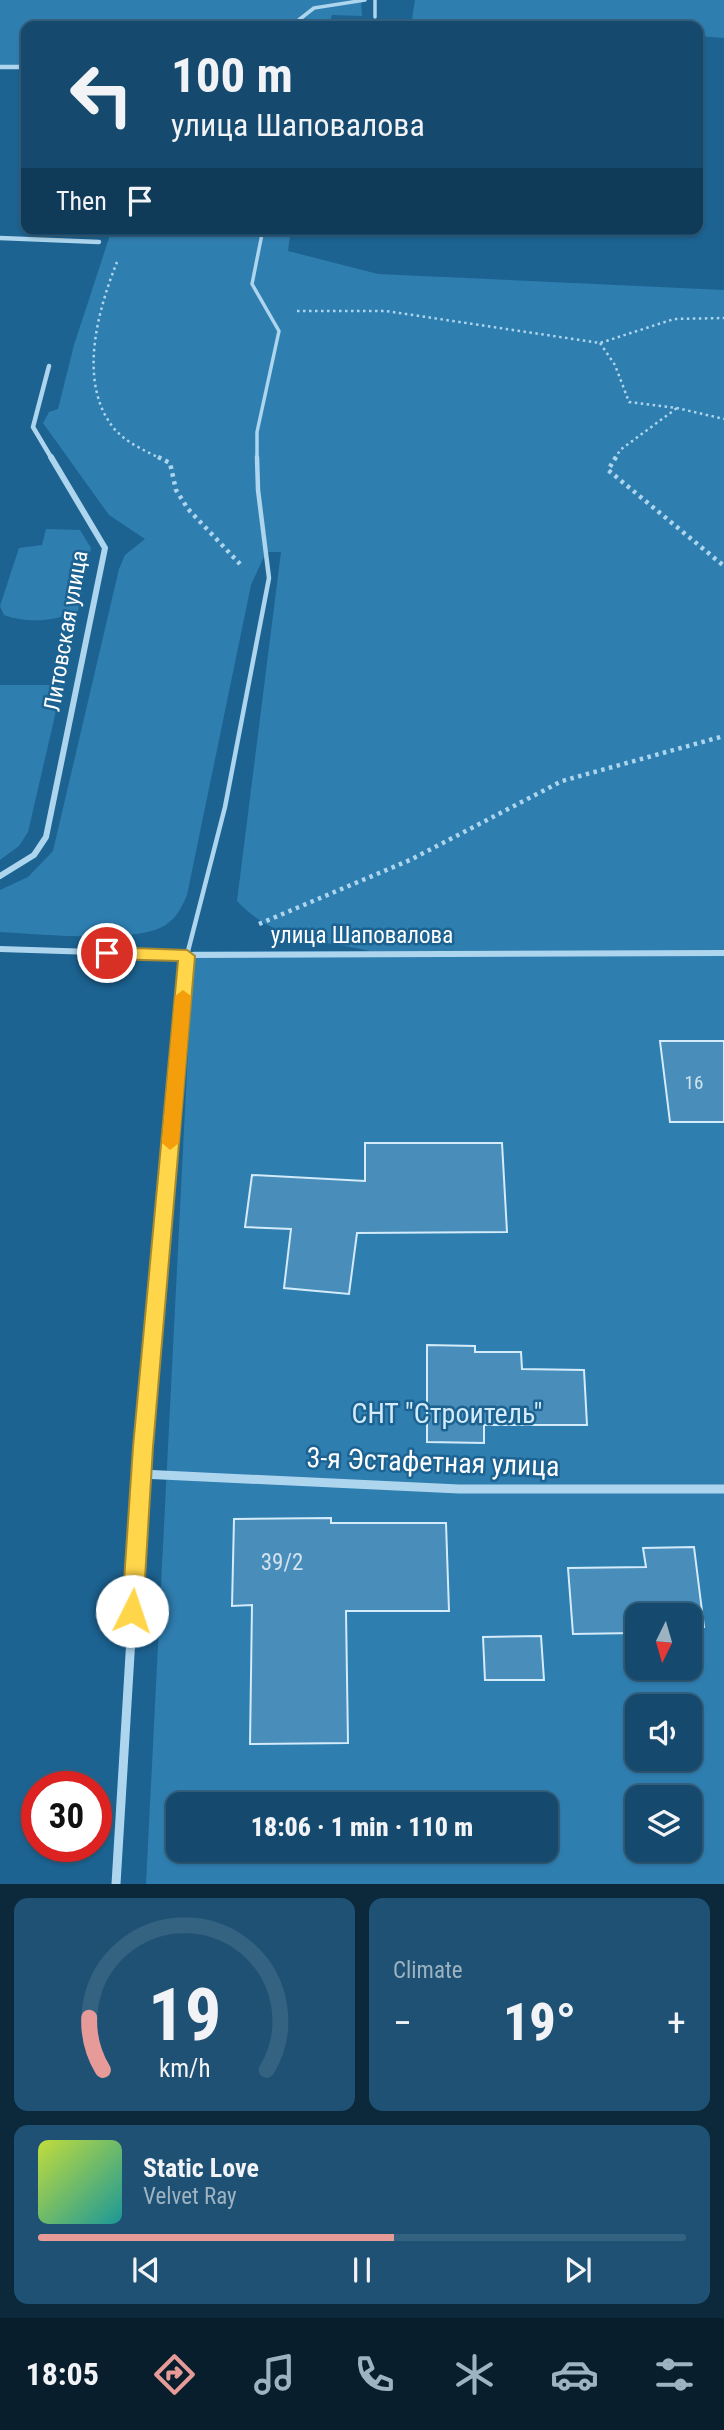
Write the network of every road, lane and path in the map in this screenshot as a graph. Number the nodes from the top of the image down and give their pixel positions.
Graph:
1 (366, 0) edge
2 (375, 0) edge
3 (375, 17) dead end
4 (295, 21) edge
5 (0, 67) edge
6 (21, 67) edge
7 (262, 235) edge
8 (0, 238) edge
9 (99, 242) dead end
10 (119, 256) dead end
11 (268, 311) junction
12 (724, 318) edge
13 (600, 344) junction
14 (49, 366) dead end
15 (677, 408) junction
16 (724, 419) edge
17 (724, 566) edge
18 (269, 578) junction
19 (724, 736) edge
20 (0, 876) edge
21 (249, 929) dead end
22 (0, 949) edge
23 (724, 953) edge
24 (187, 956) junction
25 (141, 1474) junction
26 (724, 1489) edge
27 (116, 1884) edge

1 - 4 lane
2 - 3 lane
5 - 6 street
7 - 11 lane
8 - 9 street
10 - 18 path
11 - 13 path
11 - 18 lane
12 - 13 path
13 - 15 path
14 - 20 street, Литовская улица
15 - 16 path
15 - 17 path
18 - 24 lane
19 - 21 path
22 - 24 street, улица Шаповалова
23 - 24 street, улица Шаповалова
24 - 25 street
25 - 26 street, 3-я Эстафетная улица
25 - 27 street

